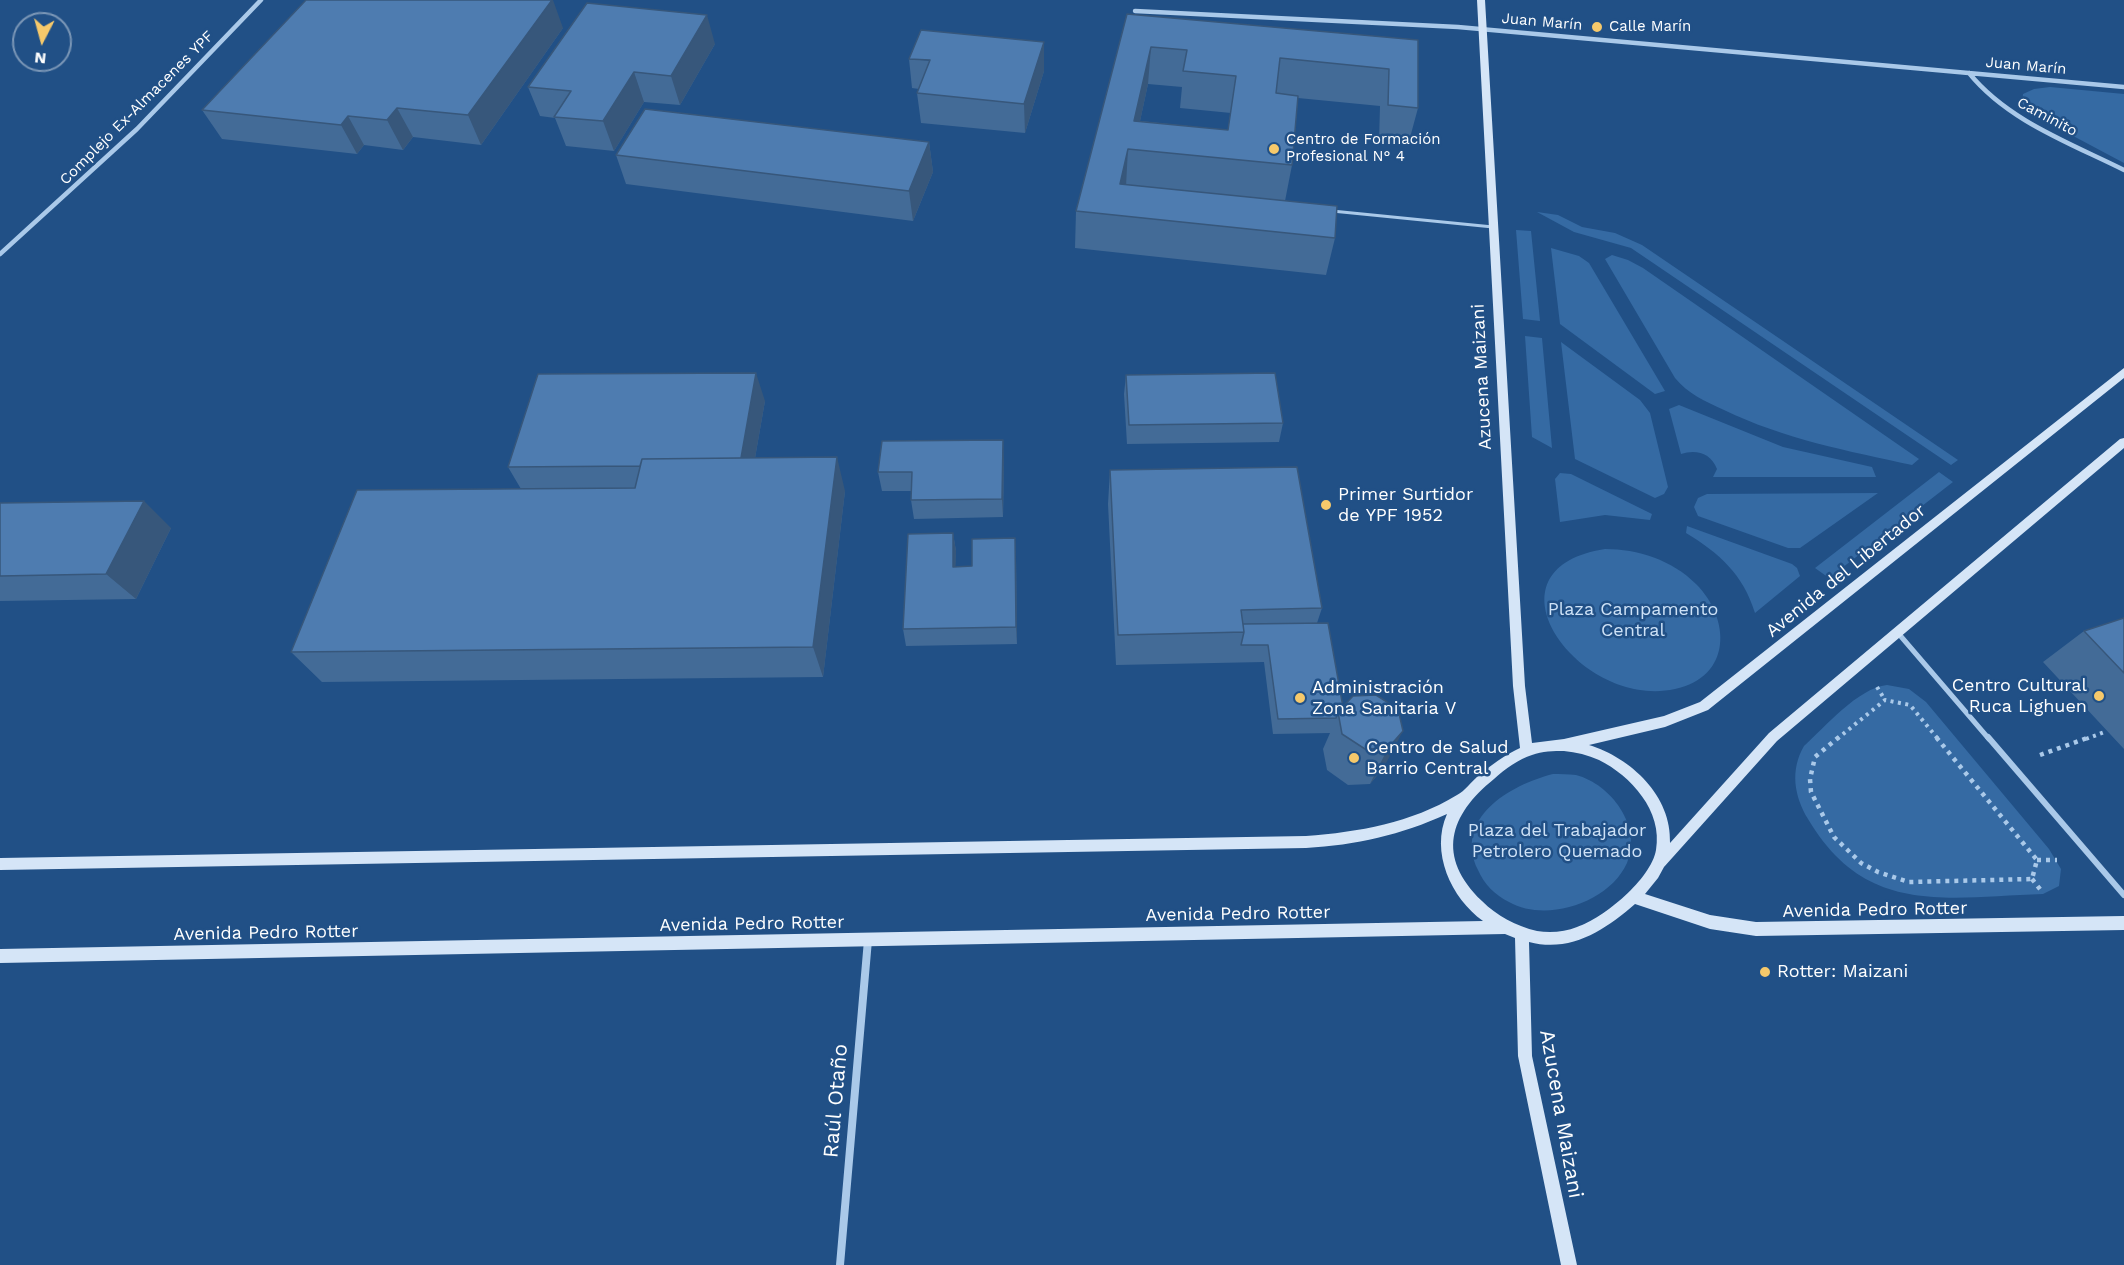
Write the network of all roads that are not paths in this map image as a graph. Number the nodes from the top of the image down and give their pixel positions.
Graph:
1 (261, 0) edge
2 (1481, 0) edge
3 (1136, 11) dead end
4 (1482, 29) junction
5 (1969, 73) junction
6 (2124, 87) edge
7 (2124, 170) edge
8 (1323, 211) edge
9 (1493, 227) junction
10 (0, 254) edge
11 (2124, 372) edge
12 (2124, 442) edge
13 (1898, 632) junction
14 (1564, 746) junction
15 (1527, 751) junction
16 (1463, 798) junction
17 (0, 864) edge
18 (1658, 865) junction
19 (1632, 896) junction
20 (2124, 896) edge
21 (2124, 923) edge
22 (1506, 927) junction
23 (1522, 934) junction
24 (868, 939) junction
25 (0, 956) edge
26 (840, 1265) edge
27 (1569, 1265) edge

1 - 10 street, Complejo Ex-Almacenes YPF
2 - 4 main road, Azucena Maizani
3 - 4 street, Juan Marín
4 - 5 street, Juan Marín
4 - 9 main road, Azucena Maizani
5 - 6 street, Juan Marín
5 - 7 street, Caminito
8 - 9 lane
9 - 15 main road, Azucena Maizani
11 - 14 main road, Avenida del Libertador
12 - 13 main road, Avenida del Libertador
13 - 18 main road, Avenida del Libertador
13 - 20 street
14 - 15 main road, Avenida del Libertador
14 - 18 main road, Avenida del Libertador
15 - 16 main road, Avenida del Libertador
16 - 17 main road
16 - 22 main road, Avenida del Libertador
18 - 19 main road, Avenida del Libertador
19 - 21 main road, Avenida Pedro Rotter
19 - 23 main road, Avenida del Libertador
22 - 23 main road, Avenida del Libertador
22 - 24 main road, Avenida Pedro Rotter
23 - 27 main road, Azucena Maizani
24 - 25 main road, Avenida Pedro Rotter
24 - 26 street, Raúl Otaño

